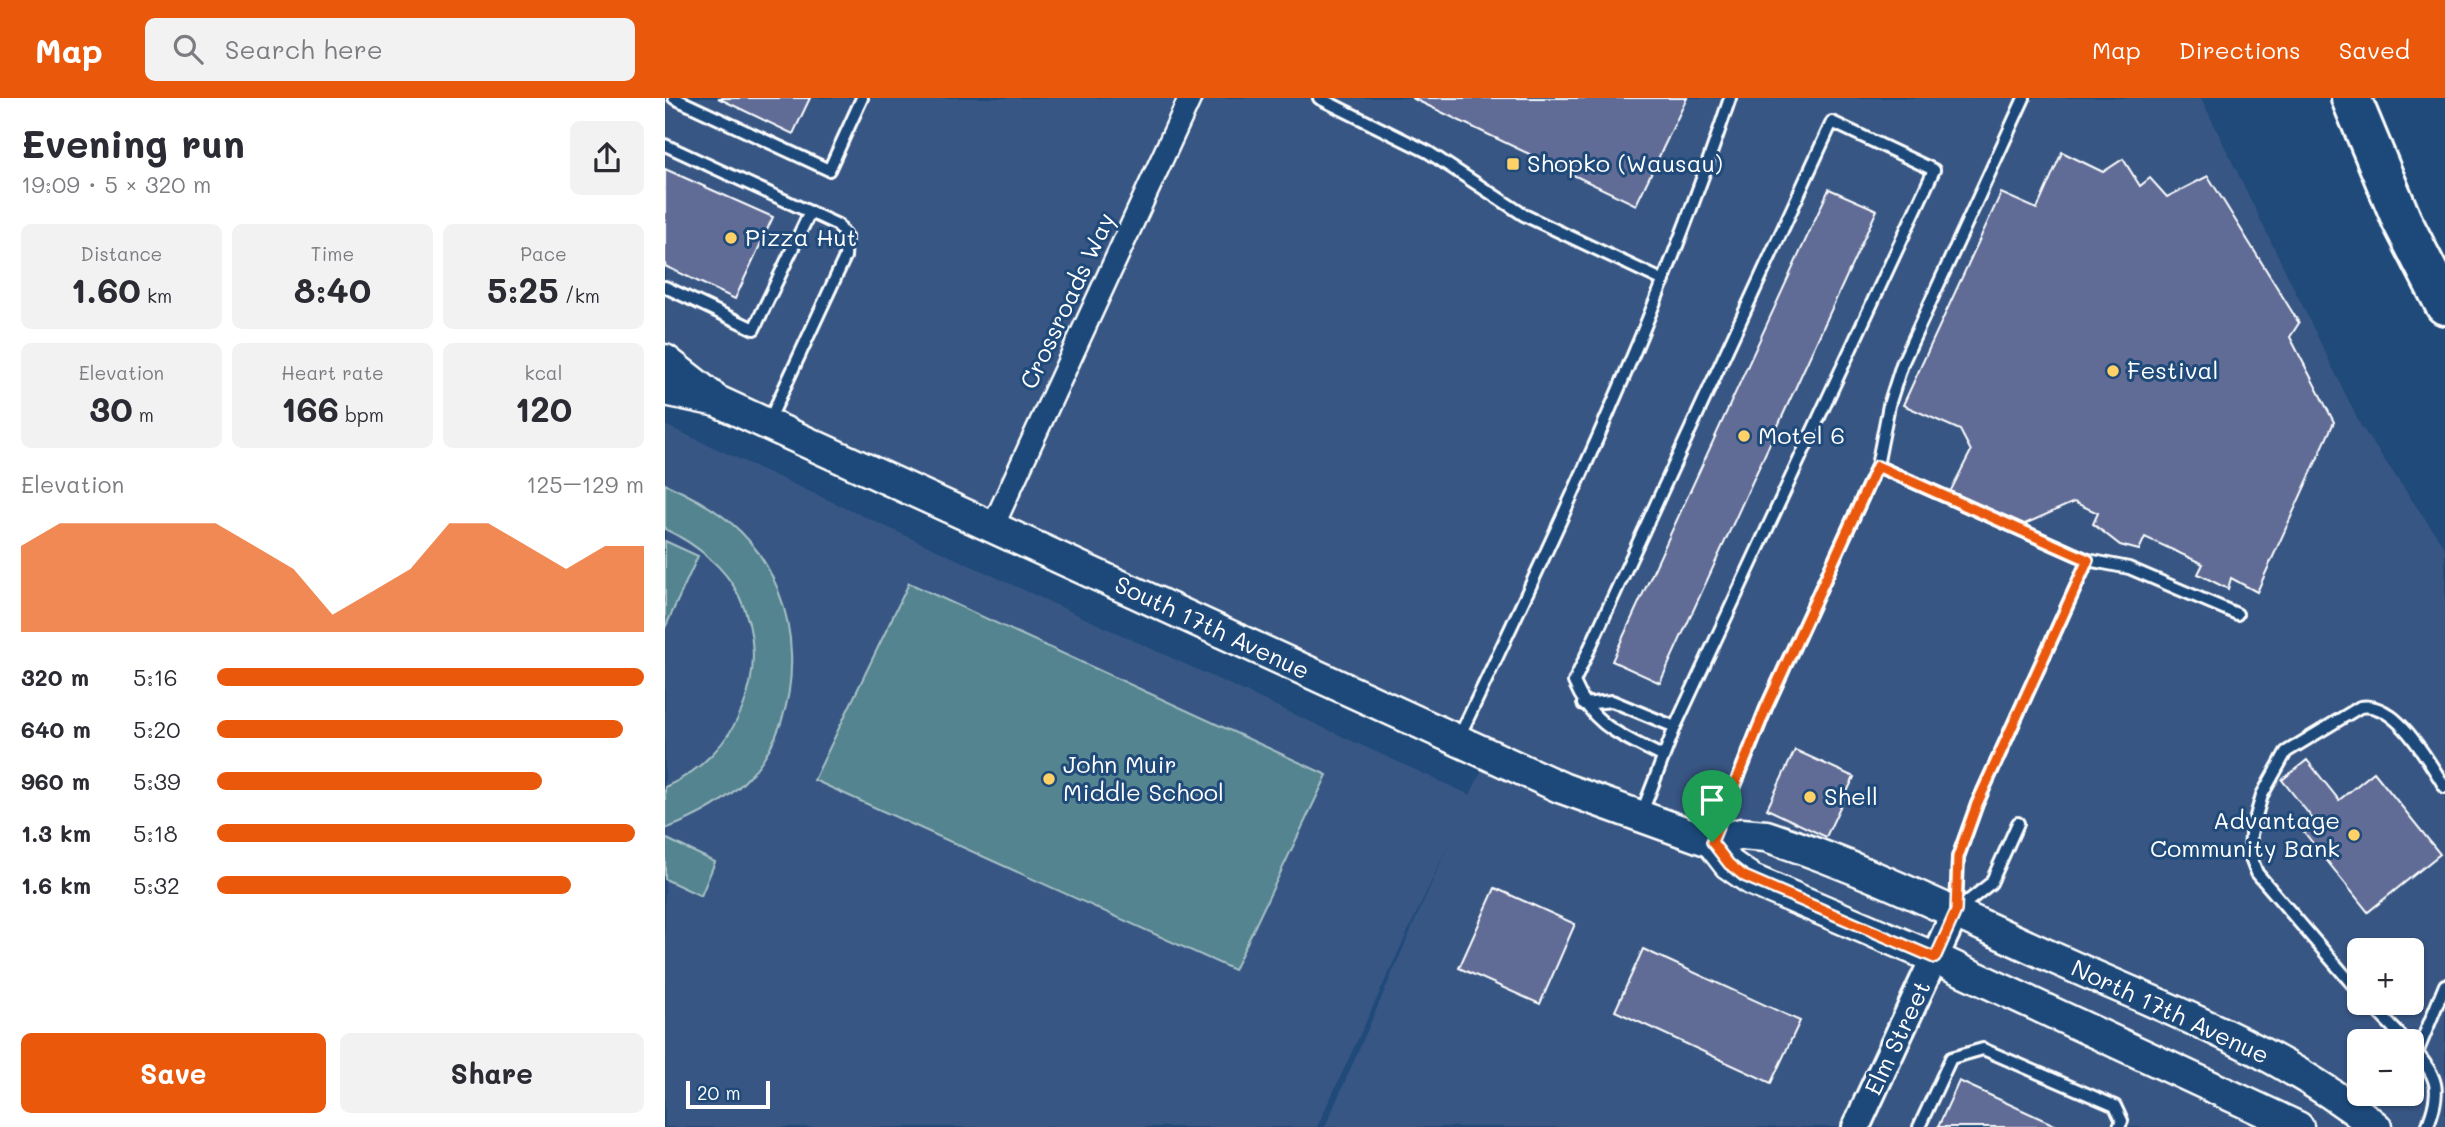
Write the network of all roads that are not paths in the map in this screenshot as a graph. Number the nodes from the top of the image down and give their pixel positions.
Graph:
1 (674, 98) edge
2 (862, 98) edge
3 (1190, 98) edge
4 (1319, 98) edge
5 (1730, 98) edge
6 (2024, 98) edge
7 (2326, 98) edge
8 (2351, 98) edge
9 (665, 145) edge
10 (810, 212) junction
11 (2402, 221) junction
12 (1664, 281) junction
13 (665, 287) edge
14 (2445, 305) edge
15 (665, 360) edge
16 (665, 390) edge
17 (717, 401) junction
18 (767, 424) junction
19 (1877, 466) junction
20 (993, 526) junction
21 (2088, 560) junction
22 (2237, 614) dead end
23 (1583, 704) junction
24 (1675, 727) junction
25 (1457, 741) junction
26 (1662, 756) junction
27 (2445, 787) edge
28 (1640, 818) junction
29 (2018, 823) dead end
30 (1712, 842) junction
31 (1956, 911) junction
32 (1935, 958) junction
33 (2347, 978) edge
34 (2445, 985) edge
35 (2381, 1015) edge
36 (2394, 1029) edge
37 (2424, 1029) edge
38 (2424, 1062) edge
39 (1856, 1127) edge
40 (1919, 1127) edge
41 (2119, 1127) edge
42 (2298, 1127) edge
43 (2376, 1127) edge
44 (2427, 1127) edge

1 - 2 lane
3 - 20 street, Crossroads Way
4 - 12 lane
5 - 12 lane
6 - 19 lane
7 - 11 highway
8 - 11 highway
9 - 10 lane
10 - 13 lane
10 - 18 lane
11 - 14 highway
12 - 25 lane
15 - 17 main road, South 17th Avenue
16 - 17 main road, South 17th Avenue
17 - 18 main road, South 17th Avenue
18 - 20 main road, South 17th Avenue
19 - 21 lane
19 - 30 lane
20 - 25 main road, South 17th Avenue
21 - 22 lane
21 - 31 lane
23 - 24 lane
23 - 24 lane
23 - 26 lane
24 - 26 lane
25 - 28 main road, South 17th Avenue
26 - 28 lane
27 - 33 lane
28 - 30 main road, South 17th Avenue
29 - 31 lane
30 - 31 main road
30 - 32 main road
31 - 32 street, Elm Street
31 - 43 main road, North 17th Avenue
32 - 39 street, Elm Street
32 - 42 main road, North 17th Avenue
34 - 37 lane
35 - 36 lane
38 - 44 lane
40 - 41 lane

